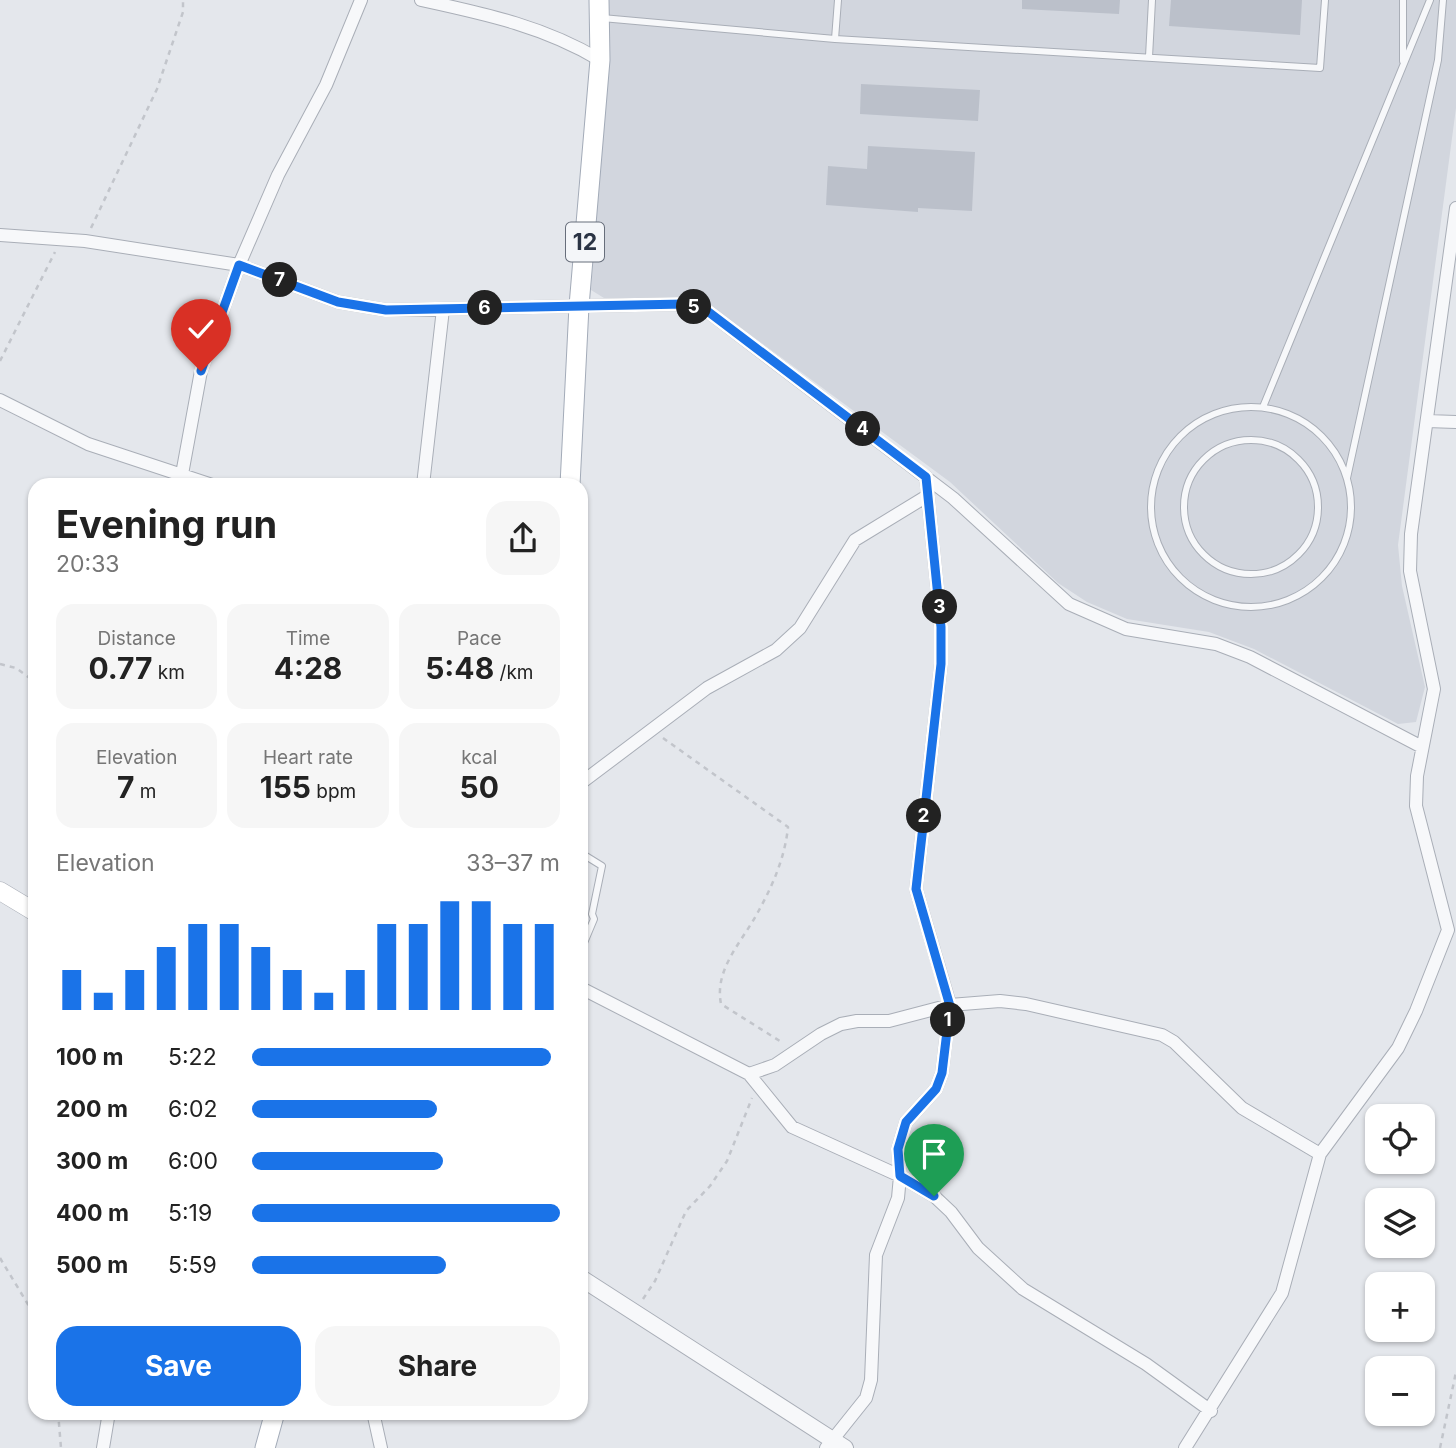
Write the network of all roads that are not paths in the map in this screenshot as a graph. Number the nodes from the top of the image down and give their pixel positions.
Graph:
1 (360, 0) edge
2 (421, 0) edge
3 (838, 0) edge
4 (1152, 0) edge
5 (1325, 0) edge
6 (1403, 0) edge
7 (1430, 0) edge
8 (1443, 0) edge
9 (600, 9) edge
10 (835, 39) junction
11 (1149, 57) junction
12 (600, 60) junction
13 (1402, 67) junction
14 (1456, 208) edge
15 (0, 235) edge
16 (239, 265) junction
17 (579, 306) junction
18 (443, 309) junction
19 (0, 400) edge
20 (1262, 407) junction
21 (1427, 421) junction
22 (1456, 422) edge
23 (1192, 474) joint
24 (926, 477) junction
25 (178, 478) edge
26 (181, 478) edge
27 (424, 478) edge
28 (570, 478) edge
29 (1347, 479) junction
30 (927, 496) junction
31 (1422, 747) junction
32 (588, 777) edge
33 (588, 858) edge
34 (0, 891) edge
35 (28, 908) edge
36 (588, 933) edge
37 (588, 992) edge
38 (950, 1006) junction
39 (749, 1074) junction
40 (1320, 1154) junction
41 (900, 1176) junction
42 (588, 1282) edge
43 (1211, 1411) junction
44 (107, 1420) edge
45 (273, 1420) edge
46 (375, 1420) edge
47 (834, 1445) edge
48 (103, 1448) edge
49 (265, 1448) edge
50 (382, 1448) edge
51 (1185, 1448) edge

1 - 16 street
2 - 12 street
3 - 10 lane
4 - 11 lane
5 - 11 lane
6 - 13 lane
7 - 13 lane
8 - 29 lane
9 - 10 lane
9 - 12 main road, 12
10 - 11 lane
12 - 17 main road, 12
13 - 20 lane
14 - 21 street
15 - 16 street
16 - 18 street
16 - 26 street
17 - 18 street
17 - 24 street
17 - 28 main road, 12
18 - 27 street
19 - 25 street
20 - 29 lane
20 - 29 lane
21 - 22 street
21 - 31 street
23 - 23 lane
24 - 30 street
24 - 31 street
30 - 32 street
30 - 38 street
31 - 40 street
33 - 36 lane
34 - 35 main road
37 - 39 street
38 - 39 street
38 - 40 street
38 - 41 street
39 - 41 street
40 - 43 street
41 - 43 street
41 - 47 street
42 - 47 street
43 - 51 street
44 - 48 street
45 - 49 main road
46 - 50 street

